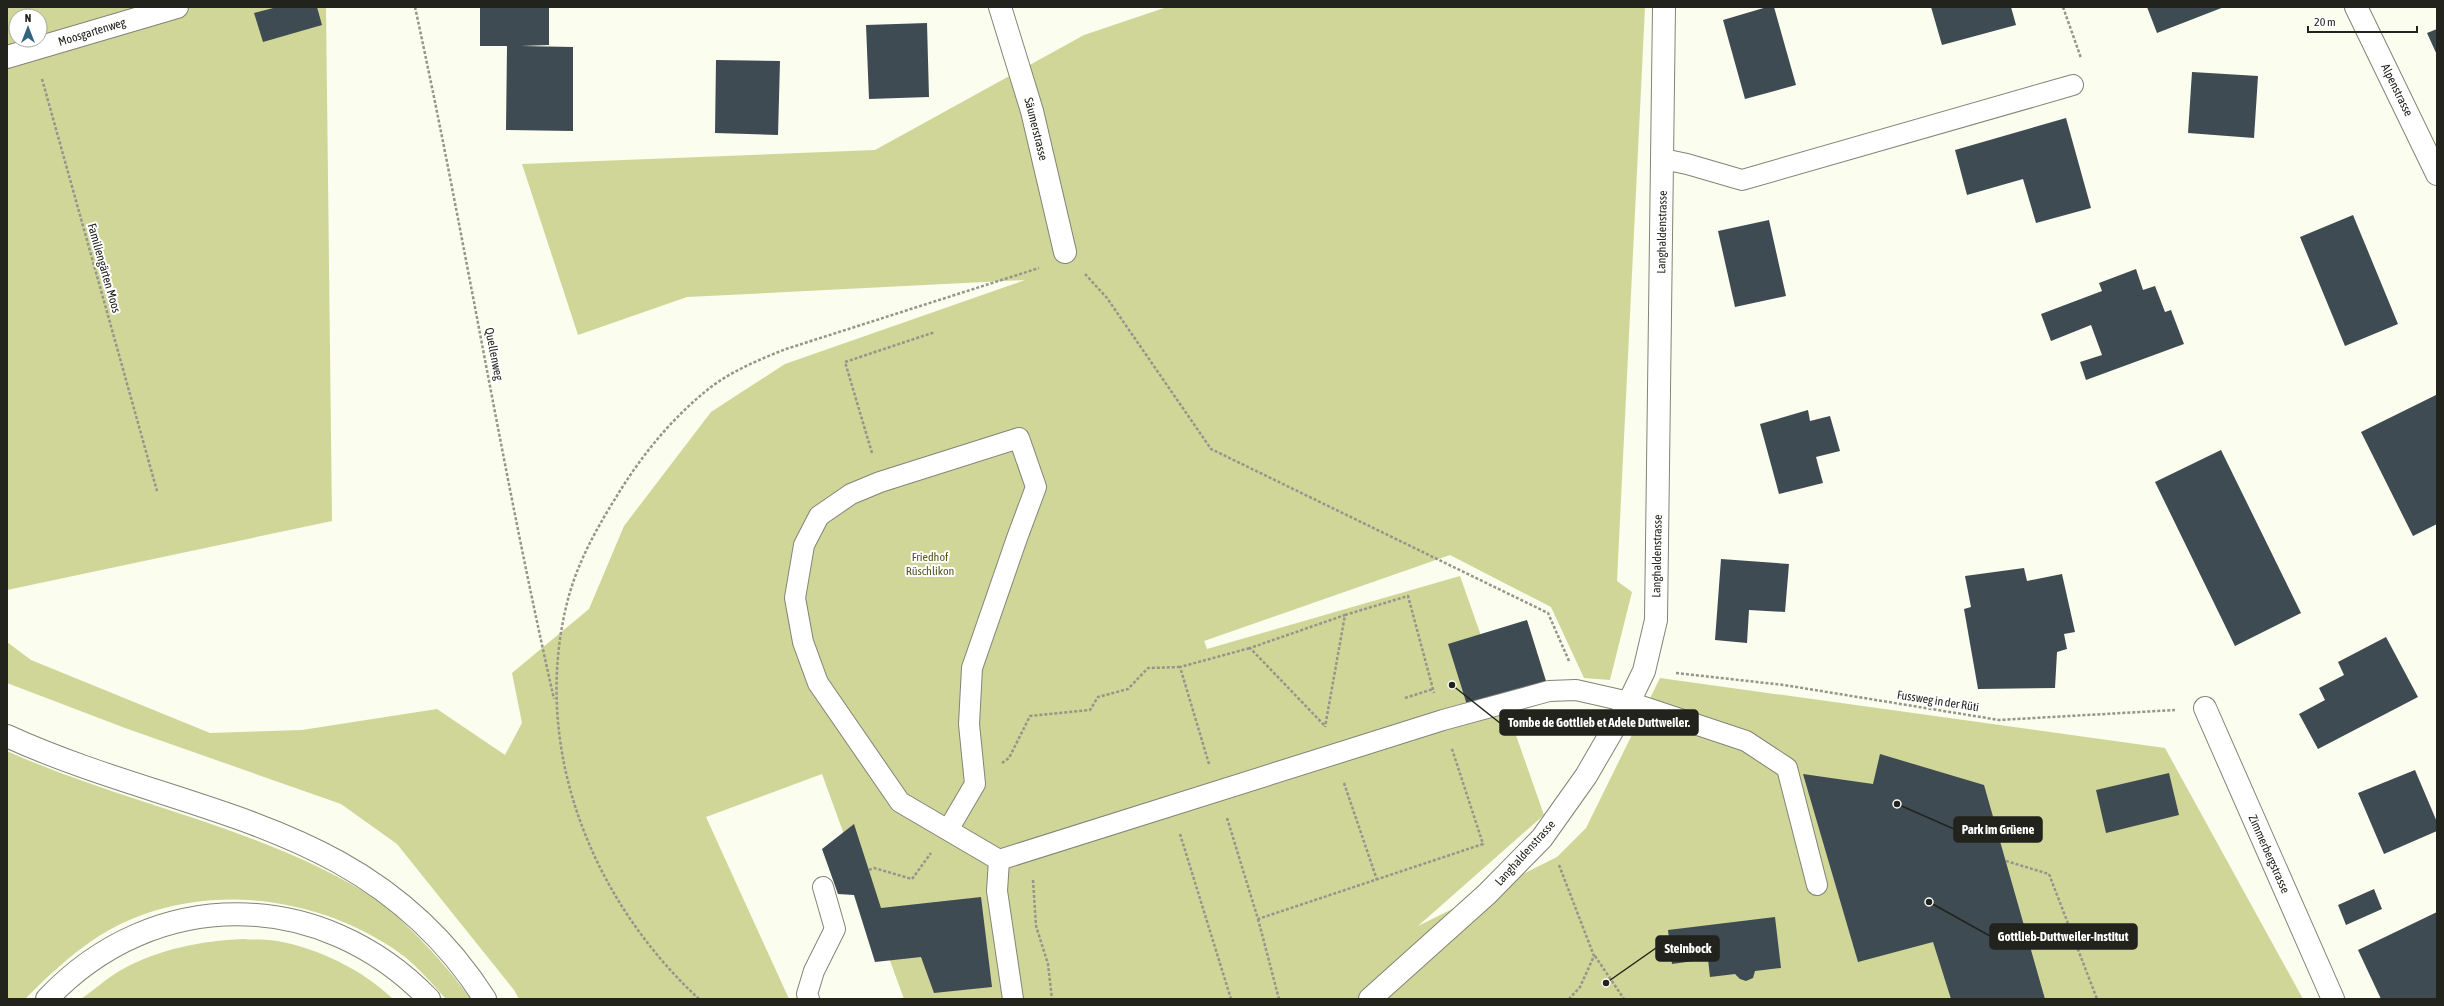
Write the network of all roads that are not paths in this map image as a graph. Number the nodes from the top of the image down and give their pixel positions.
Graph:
1 (177, 7) edge
2 (1000, 7) edge
3 (1664, 7) edge
4 (2356, 7) edge
5 (7, 57) edge
6 (2073, 85) dead end
7 (1663, 160) junction
8 (2437, 174) edge
9 (1065, 252) road end
10 (1629, 702) junction
11 (2205, 708) road end
12 (7, 736) edge
13 (948, 830) junction
14 (999, 860) junction
15 (1817, 884) dead end
16 (824, 887) dead end
17 (46, 999) edge
18 (429, 999) edge
19 (485, 999) edge
20 (809, 999) edge
21 (1013, 999) edge
22 (1370, 999) edge
23 (2332, 999) edge

1 - 5 main road, Moosgartenweg
2 - 9 main road, Säumerstrasse
3 - 7 main road, Langhaldenstrasse
4 - 8 main road, Alpenstrasse
6 - 7 lane
7 - 10 main road, Langhaldenstrasse
10 - 14 lane
10 - 15 lane
10 - 22 main road, Langhaldenstrasse
11 - 23 main road, Zimmerbergstrasse
12 - 19 main road
13 - 13 lane
13 - 14 lane
14 - 21 lane
16 - 20 lane
17 - 18 main road

